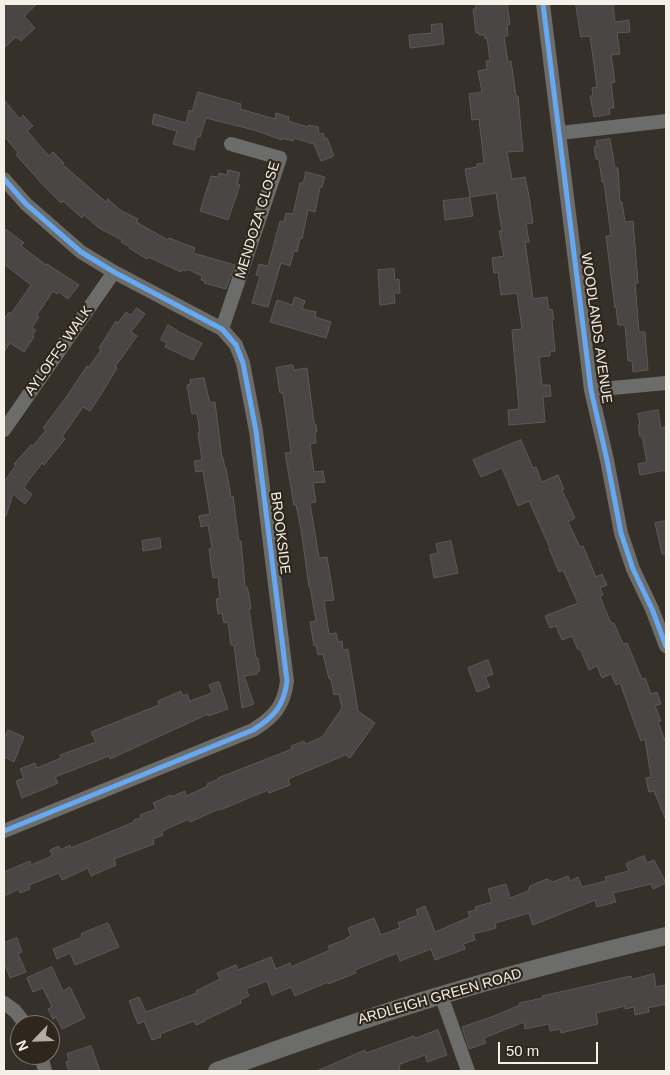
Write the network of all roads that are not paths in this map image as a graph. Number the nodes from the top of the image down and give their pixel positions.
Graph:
1 (544, 4) edge
2 (666, 121) edge
3 (560, 133) junction
4 (231, 144) dead end
5 (4, 180) edge
6 (114, 272) junction
7 (222, 329) junction
8 (666, 383) edge
9 (591, 390) junction
10 (4, 430) edge
11 (666, 646) edge
12 (4, 832) edge
13 (666, 936) edge
14 (440, 995) junction
15 (4, 1003) edge
16 (18, 1015) edge
17 (217, 1071) edge
18 (468, 1071) edge

1 - 3 street, WOODLANDS AVENUE
2 - 3 street
3 - 9 street, WOODLANDS AVENUE
4 - 7 street, MENDOZA CLOSE
5 - 6 street, BROOKSIDE
6 - 7 street, BROOKSIDE
6 - 10 street, AYLOFFS WALK
7 - 12 street, BROOKSIDE
8 - 9 street
9 - 11 street, WOODLANDS AVENUE
13 - 14 street, ARDLEIGH GREEN ROAD
14 - 17 street, ARDLEIGH GREEN ROAD
14 - 18 street
15 - 16 street

